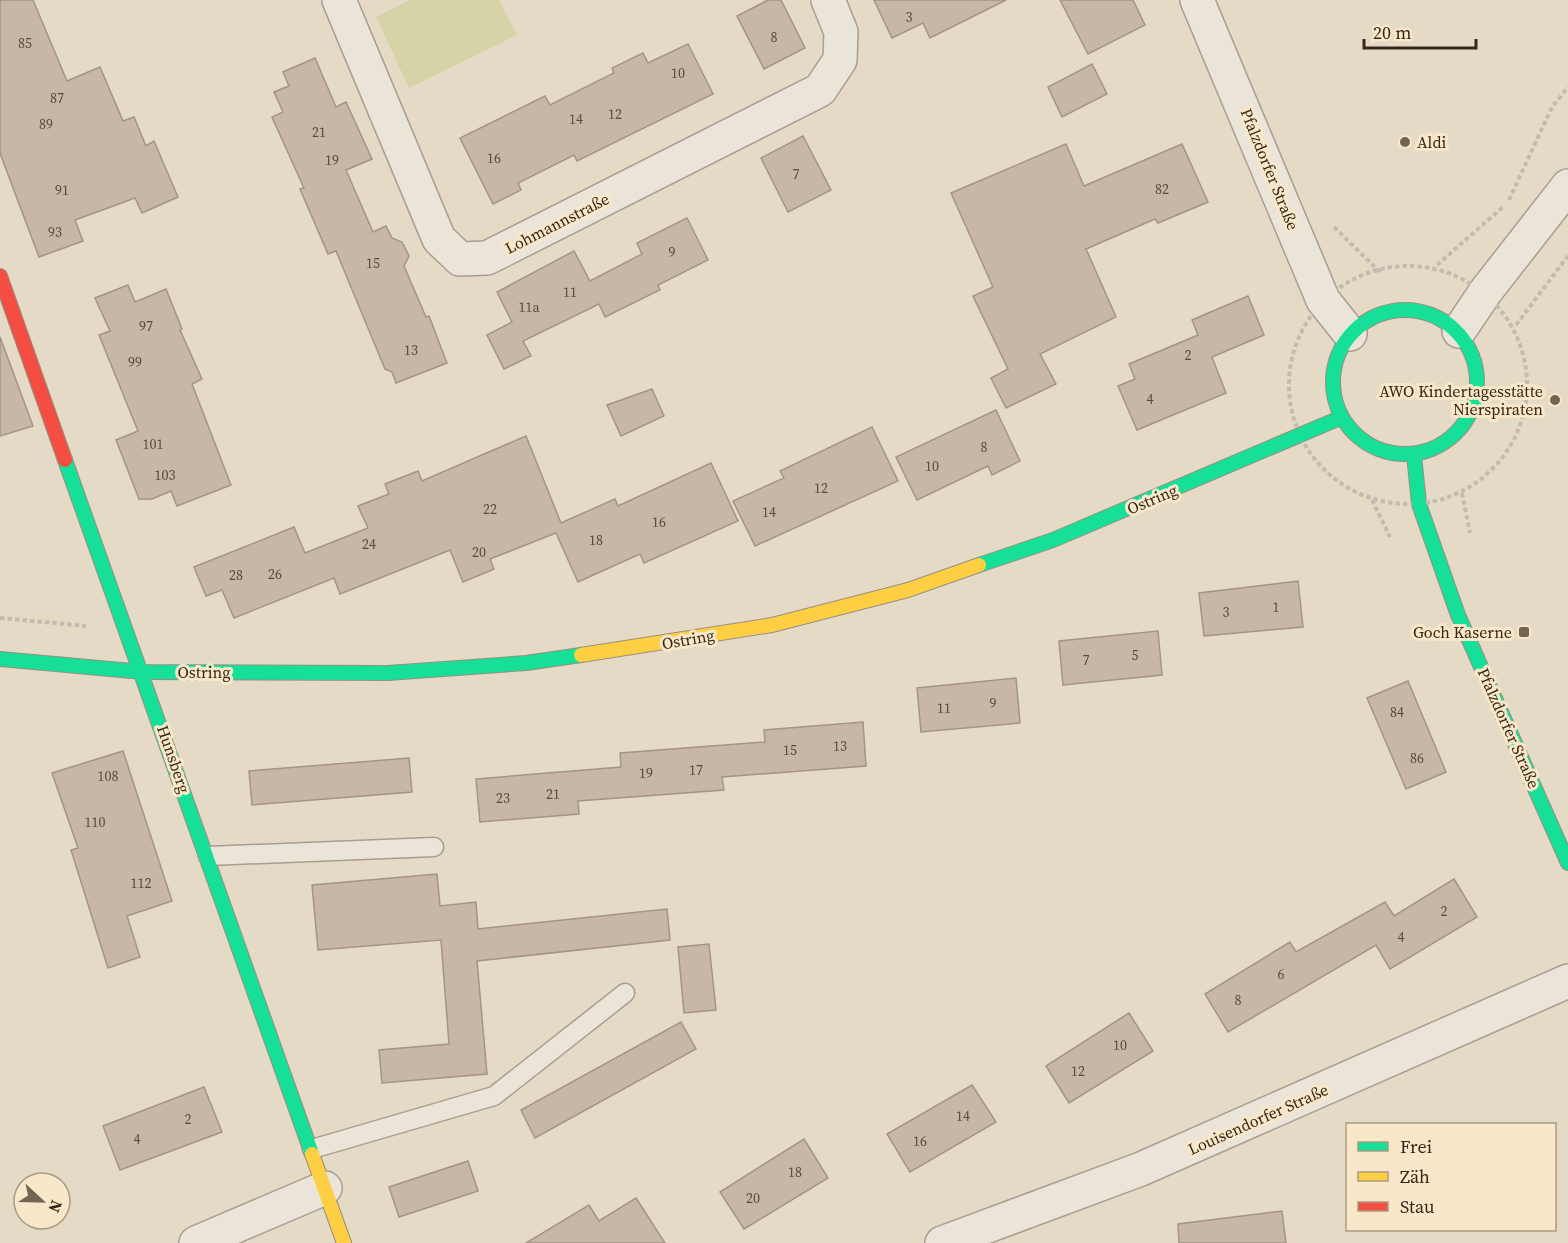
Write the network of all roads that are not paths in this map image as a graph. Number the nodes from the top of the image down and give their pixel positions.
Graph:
1 (339, 0) edge
2 (828, 0) edge
3 (1197, 0) edge
4 (1568, 186) edge
5 (0, 276) edge
6 (1459, 331) junction
7 (1350, 334) junction
8 (1340, 418) junction
9 (1414, 455) junction
10 (0, 659) edge
11 (143, 672) junction
12 (434, 847) dead end
13 (208, 856) junction
14 (1568, 863) edge
15 (1568, 981) edge
16 (626, 993) dead end
17 (312, 1149) junction
18 (325, 1188) junction
19 (196, 1243) edge
20 (344, 1243) edge
21 (942, 1243) edge

1 - 2 street, Lohmannstraße
3 - 7 street, Pfalzdorfer Straße
4 - 6 street
5 - 11 street, Hunsberg
6 - 7 street
6 - 9 street
7 - 8 street
8 - 9 street
8 - 11 street, Ostring
9 - 14 street, Pfalzdorfer Straße
10 - 11 street, Ostring
11 - 13 street, Hunsberg
12 - 13 lane
13 - 17 street, Hunsberg
15 - 21 street, Louisendorfer Straße
16 - 17 lane
17 - 18 street, Hunsberg
18 - 19 street
18 - 20 street, Hunsberg

